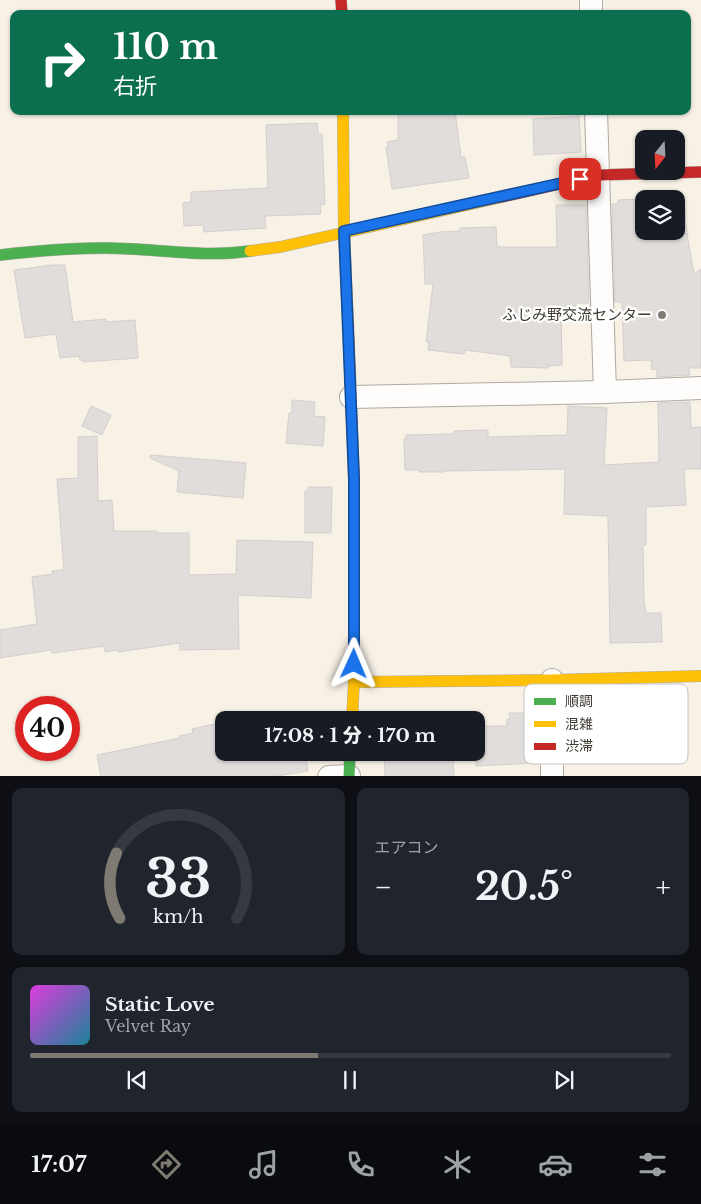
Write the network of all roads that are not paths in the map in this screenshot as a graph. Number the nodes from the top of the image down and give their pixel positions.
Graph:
1 (343, 115) edge
2 (596, 115) edge
3 (701, 172) edge
4 (598, 175) junction
5 (344, 231) junction
6 (0, 255) edge
7 (701, 388) edge
8 (605, 392) junction
9 (351, 397) junction
10 (701, 676) edge
11 (552, 680) junction
12 (354, 682) junction
13 (552, 684) edge
14 (352, 711) edge
15 (347, 761) edge
16 (342, 776) edge

1 - 5 street
2 - 4 street
3 - 4 street
4 - 5 street
4 - 8 street
5 - 6 street
5 - 9 street
7 - 8 street
8 - 9 street
9 - 12 street
10 - 11 street
11 - 12 street
11 - 13 street
12 - 14 street
15 - 16 street

